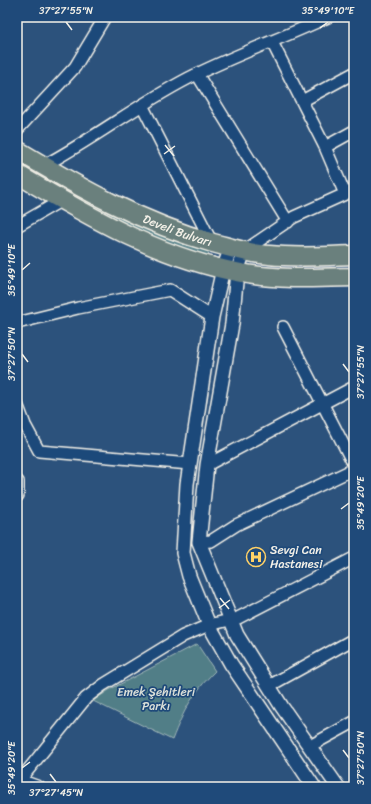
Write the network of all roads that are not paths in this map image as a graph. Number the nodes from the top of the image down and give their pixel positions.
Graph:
1 (105, 17) edge
2 (328, 17) edge
3 (272, 42) junction
4 (354, 73) edge
5 (196, 74) junction
6 (302, 101) junction
7 (142, 105) junction
8 (17, 130) edge
9 (354, 131) edge
10 (325, 147) junction
11 (17, 150) edge
12 (43, 166) junction
13 (17, 174) edge
14 (350, 192) edge
15 (62, 200) junction
16 (288, 222) junction
17 (17, 226) edge
18 (212, 243) junction
19 (238, 250) junction
20 (354, 255) edge
21 (230, 271) junction
22 (354, 277) edge
23 (212, 317) junction
24 (17, 323) edge
25 (283, 327) dead end
26 (354, 387) edge
27 (17, 404) edge
28 (322, 404) junction
29 (190, 464) junction
30 (207, 465) junction
31 (354, 465) edge
32 (354, 469) edge
33 (17, 482) edge
34 (17, 495) edge
35 (199, 542) junction
36 (354, 558) edge
37 (231, 619) junction
38 (209, 625) junction
39 (354, 639) edge
40 (269, 686) junction
41 (354, 722) edge
42 (310, 746) junction
43 (19, 782) edge
44 (39, 787) edge
45 (314, 787) edge
46 (338, 787) edge

1 - 8 street
2 - 3 street
3 - 5 street
3 - 6 street
4 - 6 street
5 - 7 street
5 - 16 street
6 - 10 street
7 - 12 street
7 - 18 street
9 - 10 street
10 - 14 street
11 - 12 highway, Develi Bulvarı
12 - 18 highway, Develi Bulvarı
13 - 15 highway, Develi Bulvarı
14 - 16 street
15 - 17 street
15 - 21 highway, Develi Bulvarı
16 - 19 street
18 - 19 highway, Develi Bulvarı
19 - 20 highway, Develi Bulvarı
19 - 21 street
21 - 22 highway, Develi Bulvarı
21 - 23 street
21 - 30 street
23 - 24 street
23 - 29 street
25 - 28 street
26 - 28 street
27 - 29 street
28 - 30 street
28 - 31 street
29 - 38 street
30 - 35 street
32 - 35 street
33 - 34 street
35 - 37 street
36 - 37 street
37 - 38 street
37 - 40 street
38 - 43 street
38 - 45 street
39 - 40 street
40 - 42 street
41 - 42 street
42 - 46 street
43 - 44 street

